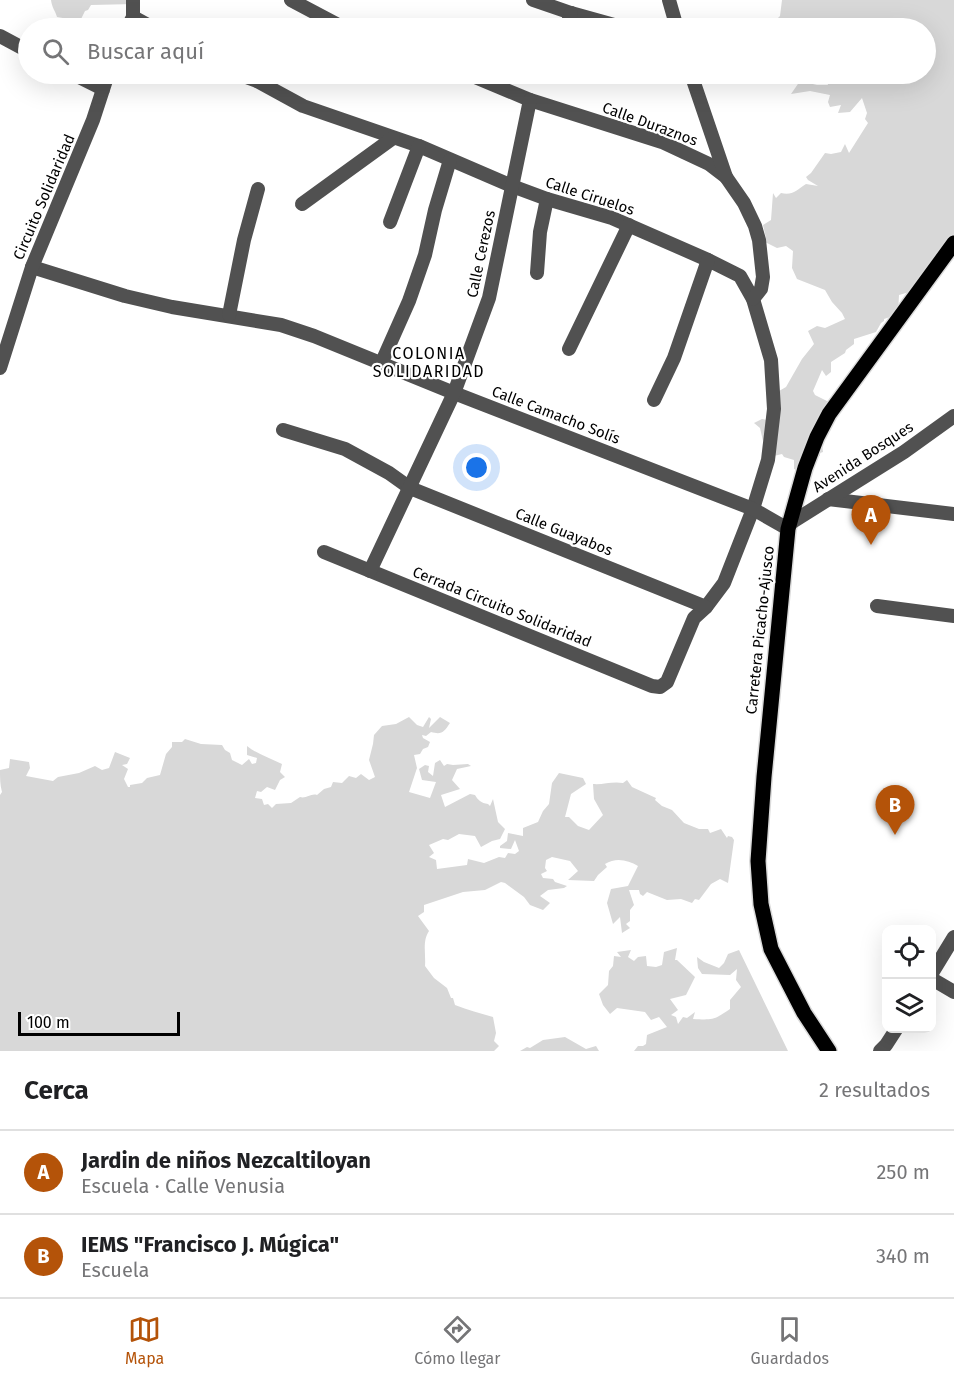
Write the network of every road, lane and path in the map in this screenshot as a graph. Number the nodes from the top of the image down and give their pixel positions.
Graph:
1 (133, 0) edge
2 (291, 0) edge
3 (533, 0) edge
4 (669, 0) edge
5 (571, 13) junction
6 (131, 18) edge
7 (327, 18) edge
8 (569, 18) edge
9 (589, 18) edge
10 (674, 18) edge
11 (0, 36) edge
12 (18, 46) edge
13 (93, 84) edge
14 (105, 84) edge
15 (263, 84) edge
16 (492, 84) edge
17 (694, 84) edge
18 (103, 89) junction
19 (530, 100) junction
20 (393, 138) junction
21 (419, 146) junction
22 (450, 160) junction
23 (726, 177) junction
24 (512, 186) junction
25 (258, 189) dead end
26 (547, 199) junction
27 (302, 204) dead end
28 (390, 222) dead end
29 (629, 225) junction
30 (954, 243) edge
31 (708, 260) junction
32 (32, 267) junction
33 (537, 273) dead end
34 (753, 299) junction
35 (229, 315) junction
36 (569, 349) dead end
37 (381, 364) junction
38 (0, 368) edge
39 (454, 393) junction
40 (654, 400) dead end
41 (954, 416) edge
42 (283, 430) dead end
43 (410, 488) junction
44 (828, 499) junction
45 (753, 509) junction
46 (954, 514) edge
47 (788, 527) junction
48 (324, 552) dead end
49 (370, 571) junction
50 (877, 606) dead end
51 (706, 607) junction
52 (954, 616) edge
53 (667, 682) joint
54 (954, 937) edge
55 (936, 967) edge
56 (936, 981) edge
57 (954, 992) edge
58 (895, 1033) edge
59 (887, 1049) edge
60 (830, 1051) edge

1 - 6 street
2 - 7 street
3 - 5 street
4 - 10 street
5 - 8 street
5 - 9 street
11 - 12 street
13 - 18 street
14 - 18 street, Circuito Solidaridad
15 - 20 street, Calle Ciruelos
16 - 19 street, Calle Duraznos
17 - 23 street
18 - 32 street, Circuito Solidaridad
19 - 23 street, Calle Duraznos
19 - 24 street, Calle Cerezos
20 - 21 street, Calle Ciruelos
20 - 27 street
21 - 22 street, Calle Ciruelos
21 - 28 street
22 - 24 street, Calle Ciruelos
22 - 37 street
23 - 34 street, Calle Duraznos
24 - 26 street, Calle Ciruelos
24 - 39 street, Calle Cerezos
25 - 35 street
26 - 29 street, Calle Ciruelos
26 - 33 street
29 - 31 street, Calle Ciruelos
29 - 36 street
30 - 47 main road, Carretera Picacho-Ajusco
31 - 34 street, Calle Ciruelos
31 - 40 street
32 - 35 street, Calle Camacho Solís
32 - 38 street, Circuito Solidaridad
34 - 45 street, Calle Ciruelos
35 - 37 street, Calle Camacho Solís
37 - 39 street, Calle Camacho Solís
39 - 43 street, Calle Cerezos
39 - 45 street, Calle Camacho Solís
41 - 44 street, Avenida Bosques
42 - 43 street, Calle Guayabos
43 - 49 street, Calle Cerezos
43 - 51 street, Calle Guayabos
44 - 46 street
44 - 47 street, Avenida Bosques
45 - 47 street, Calle Camacho Solís
45 - 51 street, Calle Ciruelos
47 - 60 main road, Carretera Picacho-Ajusco
48 - 49 street, Cerrada Circuito Solidaridad
49 - 53 street, Cerrada Circuito Solidaridad
50 - 52 street
51 - 53 street, Calle Ciruelos
54 - 55 street
56 - 57 street
58 - 59 street

